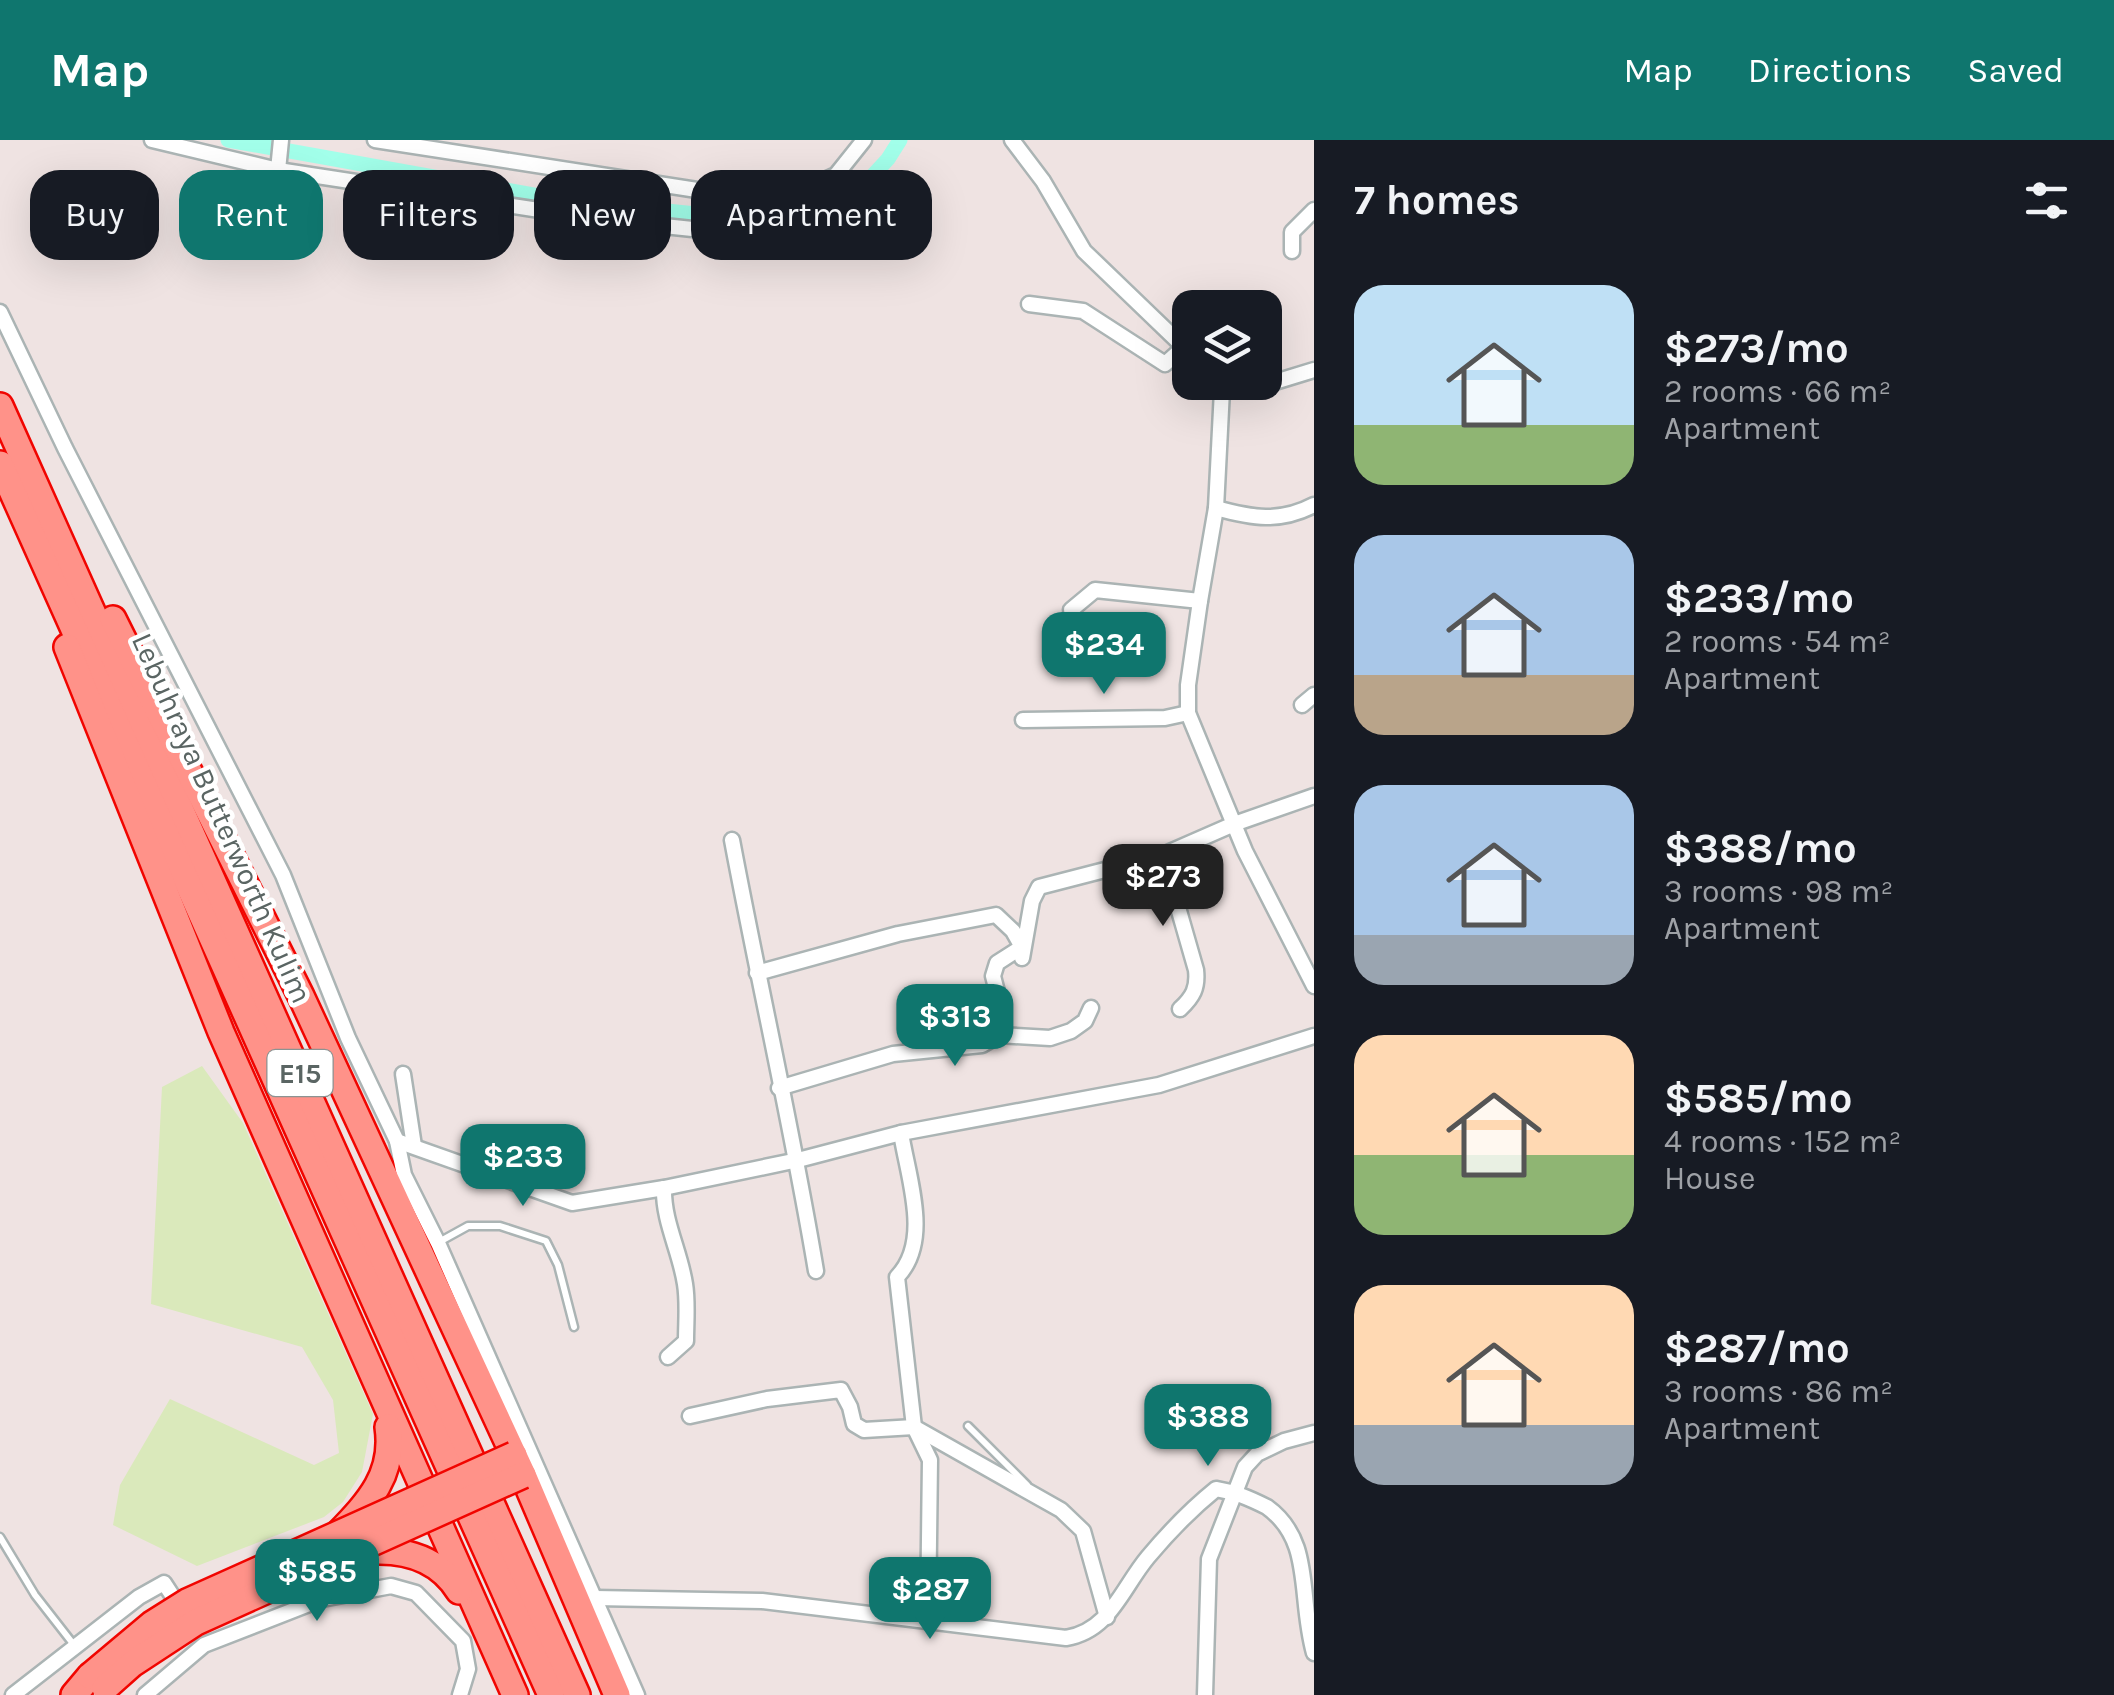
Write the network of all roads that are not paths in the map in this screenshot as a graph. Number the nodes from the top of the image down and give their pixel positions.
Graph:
1 (152, 140) edge
2 (281, 140) edge
3 (376, 140) edge
4 (864, 140) edge
5 (1012, 140) edge
6 (278, 166) junction
7 (840, 170) edge
8 (691, 193) edge
9 (1314, 210) edge
10 (691, 230) edge
11 (1292, 251) dead end
12 (1029, 304) dead end
13 (0, 312) edge
14 (1172, 336) edge
15 (1172, 359) edge
16 (1314, 370) edge
17 (1282, 380) edge
18 (1220, 400) edge
19 (0, 406) edge
20 (7, 460) edge
21 (1314, 505) edge
22 (1216, 508) junction
23 (1200, 601) junction
24 (1071, 610) dead end
25 (1188, 713) junction
26 (1024, 720) dead end
27 (1314, 796) edge
28 (1234, 824) junction
29 (732, 840) dead end
30 (1163, 855) junction
31 (1022, 953) junction
32 (757, 973) junction
33 (1314, 986) edge
34 (1090, 1008) dead end
35 (1180, 1009) dead end
36 (1000, 1035) junction
37 (1314, 1036) edge
38 (403, 1074) dead end
39 (780, 1088) junction
40 (901, 1133) junction
41 (397, 1142) junction
42 (414, 1146) junction
43 (798, 1160) junction
44 (664, 1188) junction
45 (438, 1242) junction
46 (816, 1271) dead end
47 (574, 1328) dead end
48 (668, 1357) dead end
49 (386, 1408) junction
50 (690, 1416) dead end
51 (968, 1426) dead end
52 (914, 1428) junction
53 (1314, 1432) edge
54 (518, 1465) junction
55 (1237, 1492) junction
56 (1039, 1496) junction
57 (429, 1505) junction
58 (0, 1537) edge
59 (342, 1544) junction
60 (595, 1598) junction
61 (1107, 1616) junction
62 (928, 1620) junction
63 (489, 1637) junction
64 (204, 1645) junction
65 (74, 1646) junction
66 (1314, 1653) edge
67 (92, 1688) edge
68 (13, 1695) edge
69 (145, 1695) edge
70 (460, 1695) edge
71 (514, 1695) edge
72 (552, 1695) edge
73 (578, 1695) edge
74 (617, 1695) edge
75 (637, 1695) edge
76 (1204, 1695) edge

1 - 6 street
2 - 6 street
3 - 8 street
4 - 7 street
5 - 14 street
6 - 10 street
9 - 11 street
12 - 15 street
13 - 41 street
16 - 17 street
18 - 22 street
19 - 20 highway, Lebuhraya Butterworth Kulim / E15
20 - 49 highway
20 - 54 highway
20 - 72 highway, Lebuhraya Butterworth Kulim / E15
20 - 73 highway, Lebuhraya Butterworth Kulim / E15
21 - 22 street
22 - 23 street
23 - 24 street
23 - 25 street
25 - 26 street
25 - 28 street
27 - 28 street
28 - 30 street
28 - 33 street
29 - 32 street
30 - 31 street
30 - 35 street
31 - 32 street
31 - 36 street
32 - 39 street
34 - 36 street
36 - 39 street
37 - 40 street
38 - 42 street
39 - 43 street
40 - 43 street
40 - 52 street
41 - 42 street
41 - 45 street
42 - 44 street
43 - 44 street
43 - 46 street
44 - 48 street
45 - 47 lane
45 - 60 street
49 - 57 highway
49 - 59 highway
50 - 52 street
51 - 56 lane
52 - 56 street
52 - 62 street
53 - 55 street
54 - 57 highway, bridge
54 - 74 highway
55 - 61 street
55 - 66 street
55 - 76 street
56 - 61 street
57 - 59 highway, bridge
57 - 63 highway
58 - 65 lane
59 - 63 highway, bridge
59 - 67 highway, bridge
60 - 62 street
60 - 75 street
61 - 62 street
63 - 71 highway
64 - 65 street
64 - 69 street
64 - 70 street
65 - 68 street

